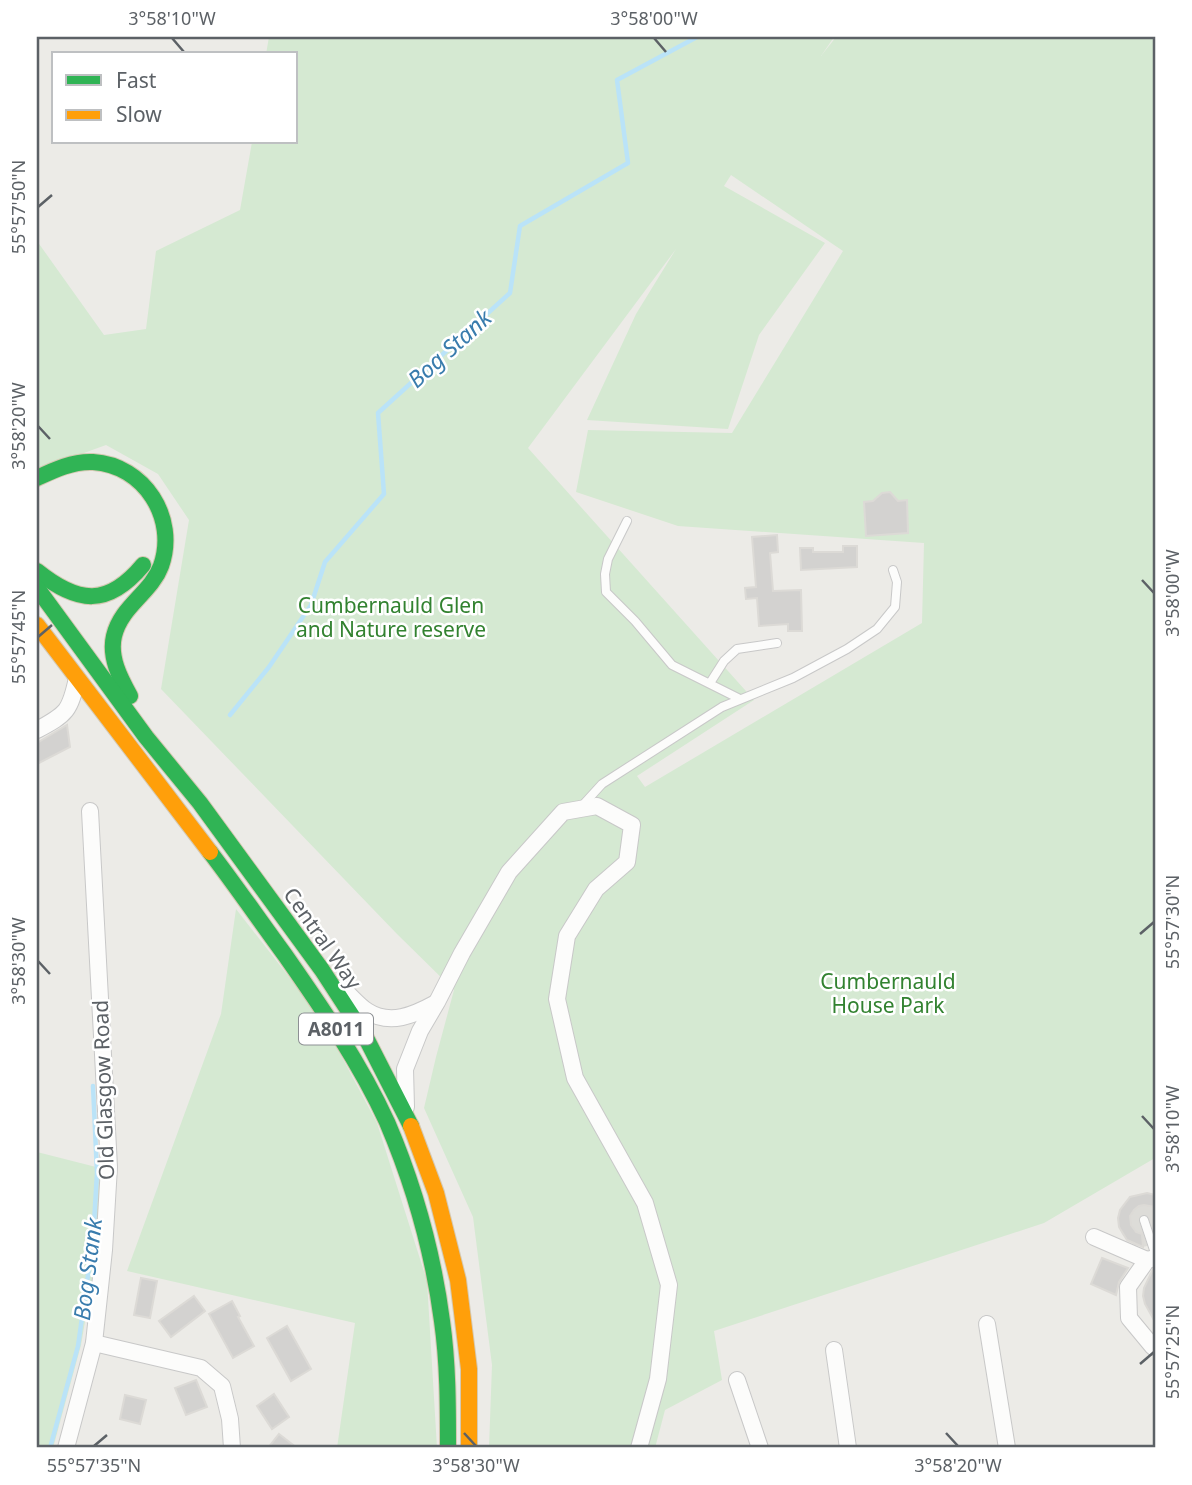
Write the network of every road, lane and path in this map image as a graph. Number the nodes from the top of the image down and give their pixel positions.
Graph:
1 (37, 479) edge
2 (627, 521) dead end
3 (893, 569) dead end
4 (37, 571) edge
5 (37, 588) edge
6 (37, 625) edge
7 (777, 643) dead end
8 (37, 646) edge
9 (76, 676) junction
10 (710, 683) junction
11 (740, 699) junction
12 (37, 730) edge
13 (200, 803) junction
14 (579, 809) junction
15 (90, 811) dead end
16 (322, 970) junction
17 (437, 1002) junction
18 (407, 1116) junction
19 (1144, 1220) dead end
20 (1094, 1237) dead end
21 (1152, 1257) edge
22 (987, 1324) dead end
23 (94, 1343) junction
24 (1153, 1347) dead end
25 (834, 1350) dead end
26 (737, 1380) dead end
27 (66, 1448) edge
28 (232, 1448) edge
29 (448, 1448) edge
30 (469, 1448) edge
31 (639, 1448) edge
32 (760, 1448) edge
33 (848, 1448) edge
34 (1007, 1448) edge

1 - 4 main road
1 - 13 main road
2 - 10 lane
3 - 11 lane
5 - 13 main road, Central Way / A8011
6 - 9 main road, Central Way / A8011
7 - 10 lane
8 - 9 main road
9 - 12 street
9 - 29 main road, Central Way / A8011
10 - 11 lane
11 - 14 lane
13 - 16 main road, Central Way / A8011
14 - 17 street
14 - 31 street
15 - 23 street, Old Glasgow Road
16 - 17 street
16 - 18 main road, Central Way / A8011
17 - 18 street
18 - 30 main road, Central Way / A8011
19 - 21 lane
20 - 21 street
21 - 24 street
22 - 34 street
23 - 27 street, Old Glasgow Road
23 - 28 street
25 - 33 street
26 - 32 street

